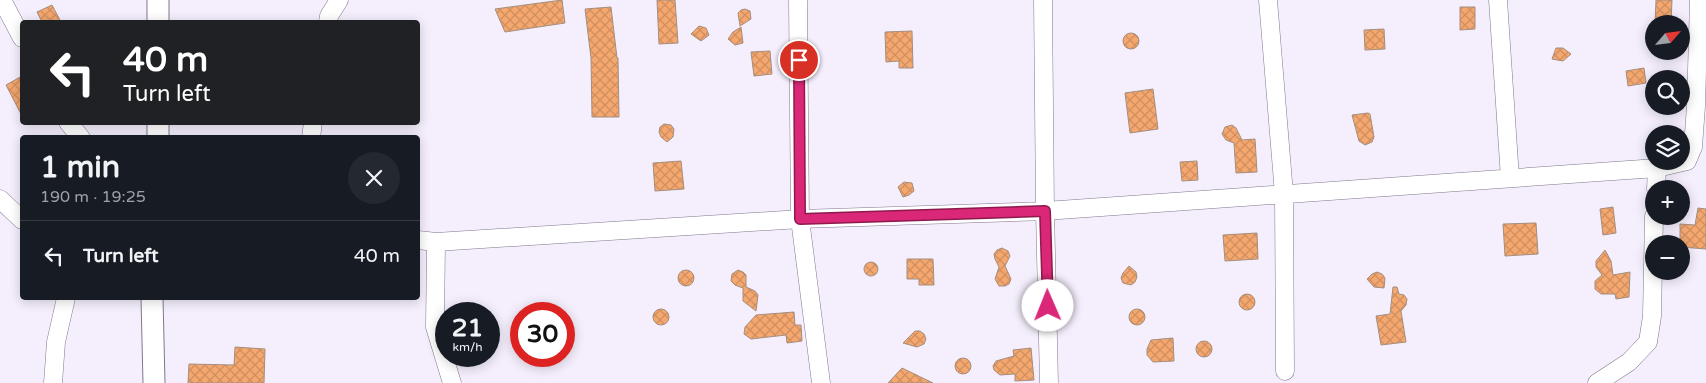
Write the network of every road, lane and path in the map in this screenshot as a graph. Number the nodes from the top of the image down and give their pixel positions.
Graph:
1 (2, 0) edge
2 (158, 0) edge
3 (339, 0) edge
4 (798, 0) edge
5 (1043, 0) edge
6 (1268, 0) edge
7 (1498, 0) edge
8 (1699, 0) edge
9 (158, 20) edge
10 (328, 20) edge
11 (20, 34) edge
12 (70, 125) edge
13 (79, 135) edge
14 (1690, 154) edge
15 (1645, 169) edge
16 (1510, 178) junction
17 (1284, 194) junction
18 (0, 199) edge
19 (1045, 211) junction
20 (20, 218) edge
21 (800, 219) junction
22 (1654, 225) edge
23 (420, 240) edge
24 (436, 242) junction
25 (66, 300) edge
26 (152, 300) edge
27 (1285, 371) dead end
28 (53, 383) edge
29 (154, 383) edge
30 (452, 383) edge
31 (820, 383) edge
32 (1050, 383) edge
33 (1597, 383) edge

1 - 11 street
2 - 9 main road
3 - 10 street
4 - 21 street
5 - 19 street
6 - 17 street
7 - 16 street
8 - 14 street
12 - 13 street
15 - 16 street
16 - 17 street
17 - 19 street
17 - 27 street
18 - 20 street
19 - 21 street
19 - 32 street
21 - 24 street
21 - 31 street
22 - 33 street
23 - 24 street
24 - 30 street
25 - 28 street
26 - 29 main road

